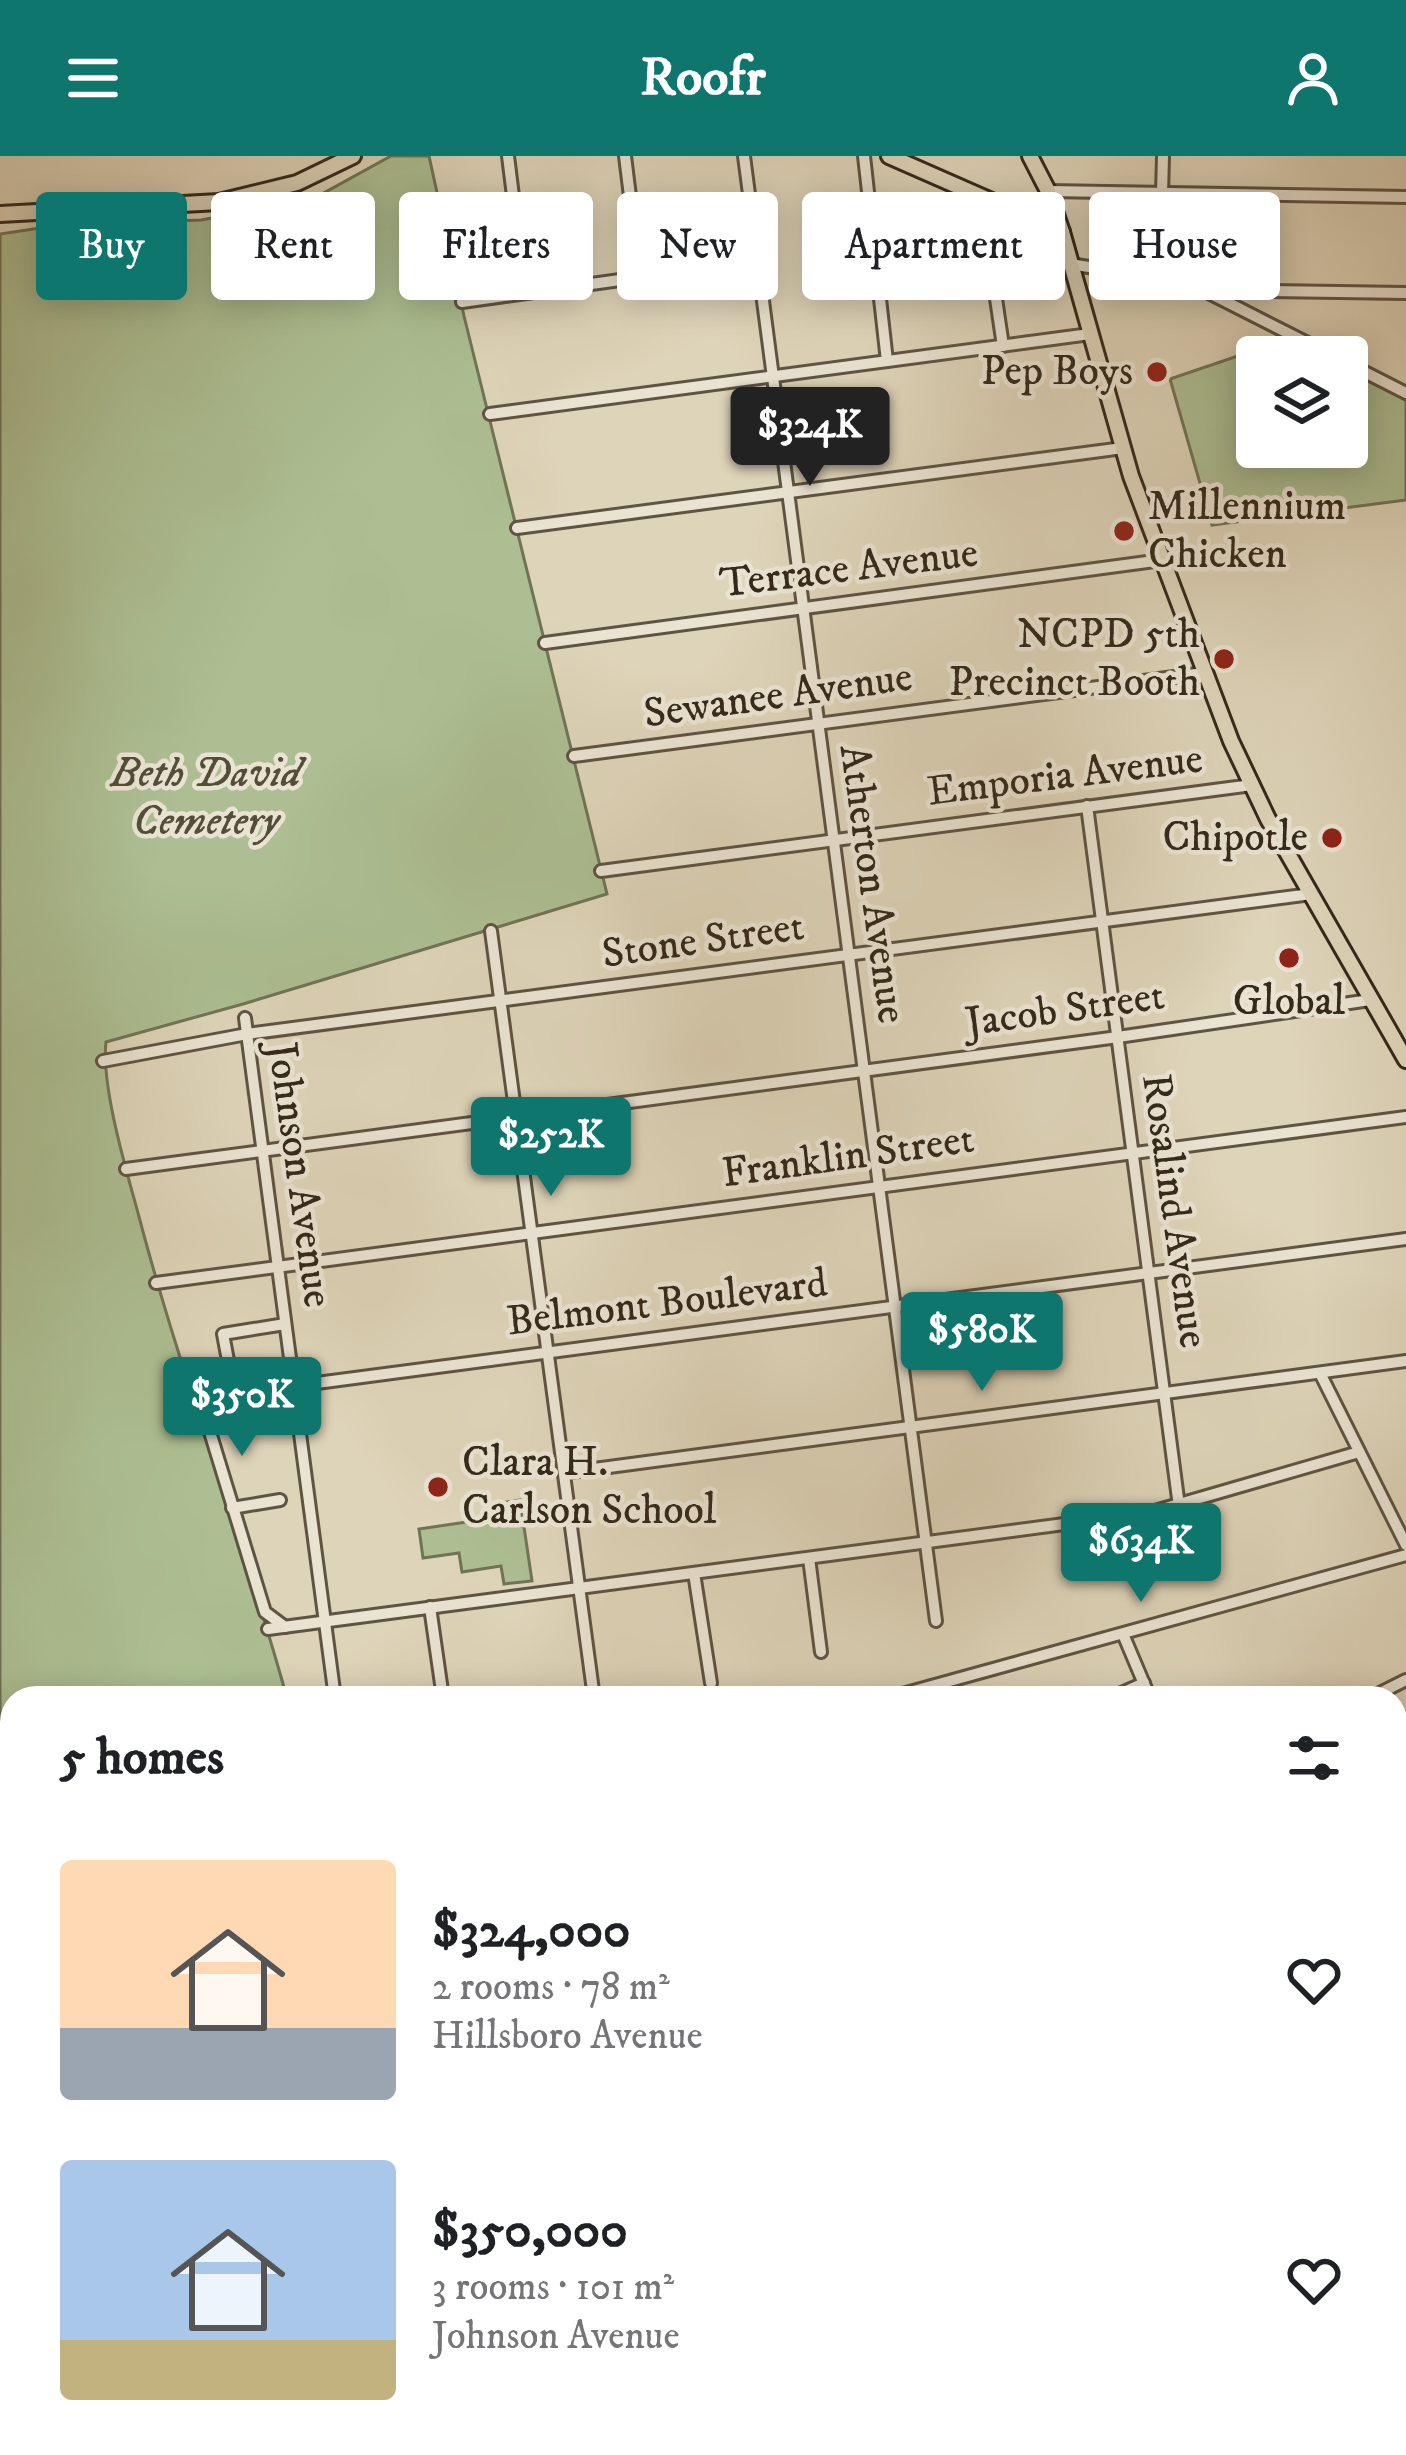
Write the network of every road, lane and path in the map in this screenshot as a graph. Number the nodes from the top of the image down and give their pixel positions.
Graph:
1 (353, 156) edge
2 (508, 156) edge
3 (625, 156) edge
4 (744, 156) edge
5 (864, 156) edge
6 (889, 156) edge
7 (1030, 156) edge
8 (1163, 156) edge
9 (1048, 191) joint
10 (512, 192) edge
11 (629, 192) edge
12 (748, 192) edge
13 (970, 192) edge
14 (1089, 192) edge
15 (1162, 192) edge
16 (1280, 195) edge
17 (1406, 197) edge
18 (0, 214) edge
19 (1065, 246) edge
20 (1070, 264) junction
21 (1089, 267) edge
22 (1280, 291) edge
23 (1406, 293) edge
24 (475, 300) edge
25 (762, 300) edge
26 (996, 300) edge
27 (1223, 300) edge
28 (462, 302) dead end
29 (1090, 334) junction
30 (1294, 336) edge
31 (1003, 346) junction
32 (887, 361) junction
33 (1368, 373) edge
34 (772, 377) junction
35 (1404, 391) edge
36 (490, 414) dead end
37 (1123, 448) junction
38 (787, 493) junction
39 (517, 528) dead end
40 (1162, 560) junction
41 (802, 608) junction
42 (545, 643) dead end
43 (1204, 673) junction
44 (817, 724) junction
45 (574, 756) dead end
46 (1252, 784) junction
47 (1087, 806) junction
48 (833, 839) junction
49 (602, 871) dead end
50 (1312, 894) junction
51 (1102, 922) junction
52 (491, 931) dead end
53 (848, 955) junction
54 (1370, 1000) junction
55 (501, 1001) junction
56 (245, 1018) dead end
57 (247, 1034) junction
58 (1118, 1037) junction
59 (104, 1060) dead end
60 (1406, 1060) edge
61 (863, 1071) junction
62 (516, 1116) junction
63 (1406, 1117) edge
64 (262, 1150) junction
65 (1133, 1153) junction
66 (126, 1169) dead end
67 (878, 1186) junction
68 (532, 1232) junction
69 (1406, 1239) edge
70 (278, 1266) junction
71 (1149, 1273) junction
72 (156, 1283) dead end
73 (894, 1307) junction
74 (285, 1324) junction
75 (548, 1352) junction
76 (1406, 1361) edge
77 (1319, 1373) junction
78 (294, 1386) junction
79 (1165, 1393) junction
80 (910, 1427) junction
81 (1359, 1452) junction
82 (564, 1472) junction
83 (280, 1500) dead end
84 (1179, 1503) junction
85 (1406, 1506) edge
86 (232, 1508) junction
87 (1389, 1512) junction
88 (926, 1542) junction
89 (1406, 1550) edge
90 (1185, 1552) dead end
91 (809, 1558) junction
92 (694, 1573) junction
93 (579, 1588) junction
94 (430, 1607) junction
95 (324, 1621) junction
96 (936, 1621) dead end
97 (285, 1627) junction
98 (268, 1629) dead end
99 (1123, 1634) junction
100 (821, 1652) dead end
101 (710, 1683) dead end
102 (1144, 1683) junction
103 (332, 1686) edge
104 (441, 1686) edge
105 (592, 1686) edge
106 (932, 1686) edge
107 (1137, 1686) edge
108 (1145, 1686) edge

1 - 18 main road
2 - 10 street
3 - 11 street
4 - 12 street, Atherton Avenue
5 - 32 street
6 - 13 main road
7 - 9 main road
8 - 15 street
9 - 14 street
16 - 17 street
19 - 20 main road
20 - 21 street
20 - 29 main road
22 - 23 street
24 - 28 street
25 - 34 street, Atherton Avenue
26 - 31 street
27 - 30 street
29 - 31 street
29 - 37 main road
31 - 32 street
32 - 34 street
33 - 35 street
34 - 36 street
34 - 38 street, Atherton Avenue
37 - 38 street
37 - 40 main road
38 - 39 street
38 - 41 street, Atherton Avenue
40 - 41 street, Terrace Avenue
40 - 43 main road
41 - 42 street, Terrace Avenue
41 - 44 street, Atherton Avenue
43 - 44 street, Sewanee Avenue
43 - 46 main road
44 - 45 street, Sewanee Avenue
44 - 48 street, Atherton Avenue
46 - 47 street, Emporia Avenue
46 - 50 main road
47 - 48 street, Emporia Avenue
47 - 51 street, Rosalind Avenue
48 - 49 street, Emporia Avenue
48 - 53 street, Atherton Avenue
50 - 51 street, Stone Street
50 - 54 main road
51 - 53 street, Stone Street
51 - 58 street, Rosalind Avenue
52 - 55 street
53 - 55 street, Stone Street
53 - 61 street, Atherton Avenue
54 - 58 street, Jacob Street
54 - 60 main road
55 - 57 street, Stone Street
55 - 62 street
56 - 57 street, Johnson Avenue
57 - 59 street, Stone Street
57 - 64 street, Johnson Avenue
58 - 61 street, Jacob Street
58 - 65 street, Rosalind Avenue
61 - 62 street, Jacob Street
61 - 67 street, Atherton Avenue
62 - 64 street, Jacob Street
62 - 68 street
63 - 65 street, Franklin Street
64 - 66 street, Jacob Street
64 - 70 street, Johnson Avenue
65 - 67 street, Franklin Street
65 - 71 street, Rosalind Avenue
67 - 68 street, Franklin Street
67 - 73 street, Atherton Avenue
68 - 70 street, Franklin Street
68 - 75 street
69 - 71 street, Belmont Boulevard
70 - 72 street, Franklin Street
70 - 74 street, Johnson Avenue
71 - 73 street, Belmont Boulevard
71 - 79 street, Rosalind Avenue
73 - 75 street, Belmont Boulevard
73 - 80 street, Atherton Avenue
74 - 78 street, Johnson Avenue
74 - 86 street
75 - 78 street, Belmont Boulevard
75 - 82 street
76 - 77 street
77 - 79 street
77 - 81 street
78 - 95 street, Johnson Avenue
79 - 80 street
79 - 84 street, Rosalind Avenue
80 - 82 street
80 - 88 street, Atherton Avenue
81 - 84 street
81 - 87 street
82 - 93 street
83 - 86 street
84 - 88 street
84 - 90 street, Rosalind Avenue
85 - 87 street
86 - 97 street
87 - 89 street
88 - 91 street
88 - 96 street, Atherton Avenue
89 - 99 street
91 - 92 street
91 - 100 street
92 - 93 street
92 - 101 street
93 - 94 street
93 - 105 street
94 - 95 street
94 - 104 street
95 - 97 street
95 - 103 street, Johnson Avenue
97 - 98 street
99 - 102 street
99 - 106 street
102 - 107 street
102 - 108 street

